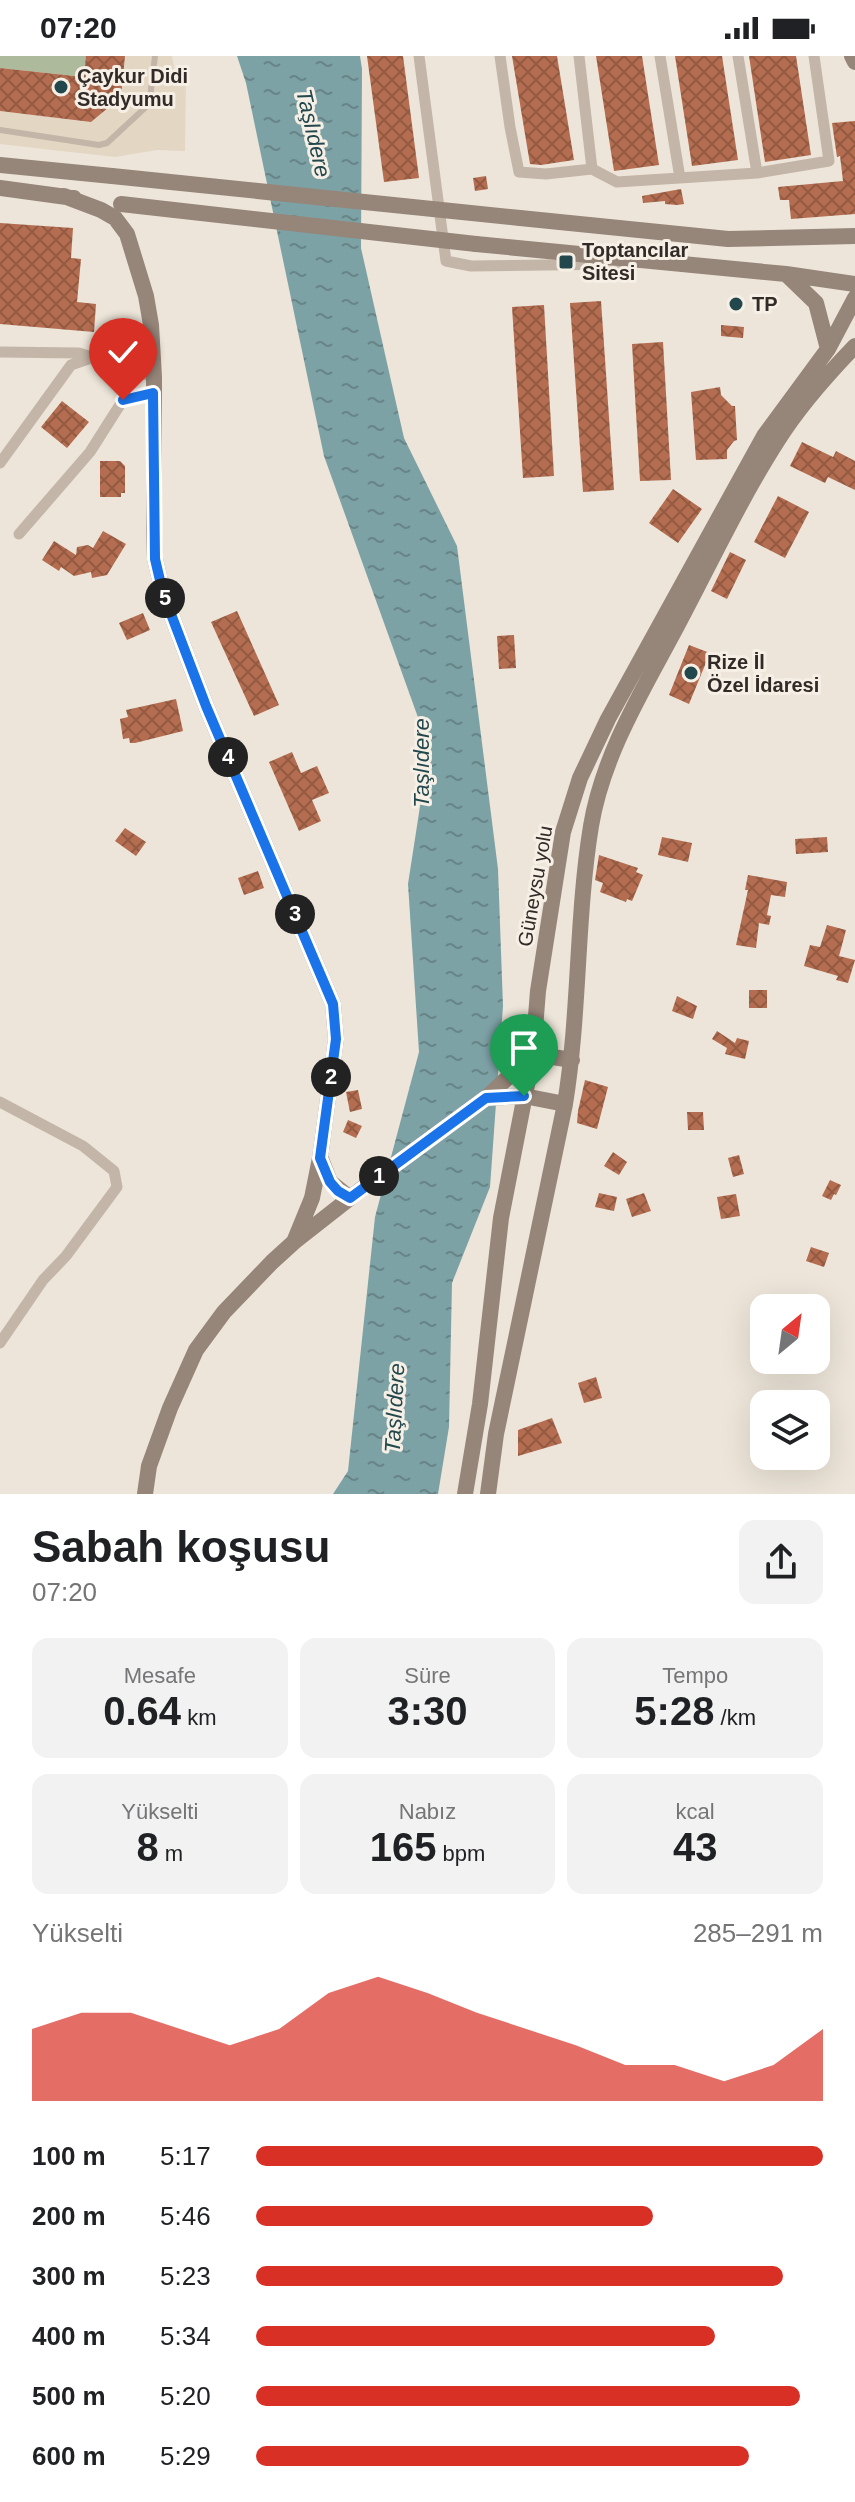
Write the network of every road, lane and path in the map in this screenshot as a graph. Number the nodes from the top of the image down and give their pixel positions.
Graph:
1 (155, 56) edge
2 (419, 56) edge
3 (500, 56) edge
4 (579, 56) edge
5 (660, 56) edge
6 (738, 56) edge
7 (814, 56) edge
8 (852, 56) edge
9 (855, 62) edge
10 (0, 130) edge
11 (0, 165) edge
12 (592, 169) junction
13 (757, 173) junction
14 (680, 178) junction
15 (0, 188) edge
16 (64, 196) junction
17 (855, 236) edge
18 (676, 263) junction
19 (786, 274) junction
20 (855, 284) edge
21 (855, 298) edge
22 (855, 346) edge
23 (828, 349) junction
24 (0, 352) edge
25 (91, 358) junction
26 (153, 385) junction
27 (0, 463) edge
28 (19, 534) dead end
29 (533, 1054) junction
30 (572, 1060) junction
31 (524, 1096) junction
32 (486, 1098) junction
33 (0, 1102) edge
34 (565, 1104) junction
35 (320, 1158) junction
36 (354, 1194) junction
37 (294, 1242) junction
38 (0, 1343) edge
39 (488, 1489) edge
40 (145, 1494) edge
41 (465, 1494) edge

1 - 10 lane
2 - 18 street
3 - 12 street
4 - 12 street
5 - 14 street
6 - 13 street
7 - 13 street
8 - 9 main road
11 - 17 main road, bridge
12 - 14 street
13 - 14 street
15 - 16 main road
16 - 18 main road, bridge
16 - 26 main road
18 - 19 main road
19 - 20 main road
19 - 23 main road
21 - 23 main road, Güneysu yolu
22 - 30 main road
23 - 29 main road, Güneysu yolu
24 - 25 street
25 - 26 street
25 - 27 street
26 - 28 street
26 - 35 main road
29 - 30 main road
29 - 31 main road, Güneysu yolu
29 - 32 main road
30 - 34 main road
31 - 32 main road
31 - 34 main road
31 - 41 main road, Güneysu yolu
32 - 36 main road
33 - 38 street
34 - 39 main road
35 - 36 main road
35 - 37 main road
36 - 37 main road
37 - 40 main road

